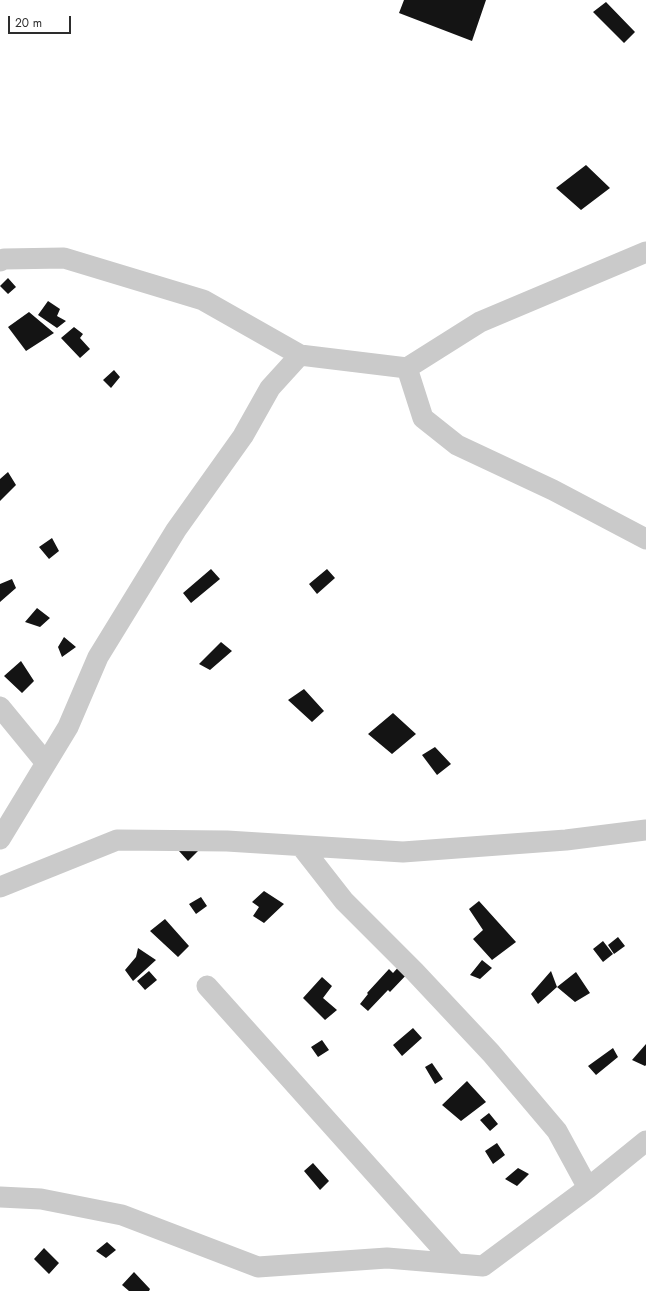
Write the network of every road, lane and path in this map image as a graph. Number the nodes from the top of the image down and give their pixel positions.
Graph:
1 (646, 252) edge
2 (0, 261) edge
3 (300, 355) junction
4 (407, 368) junction
5 (646, 539) edge
6 (0, 707) edge
7 (46, 763) junction
8 (646, 830) edge
9 (0, 839) edge
10 (301, 846) junction
11 (0, 887) edge
12 (207, 986) dead end
13 (646, 1141) edge
14 (588, 1188) junction
15 (0, 1197) edge
16 (455, 1263) junction

1 - 4 street
2 - 3 street
3 - 4 street
3 - 7 street
4 - 5 street
6 - 7 street
7 - 9 street
8 - 10 street
10 - 11 street
10 - 14 street
12 - 16 street
13 - 14 street
14 - 16 street
15 - 16 street

